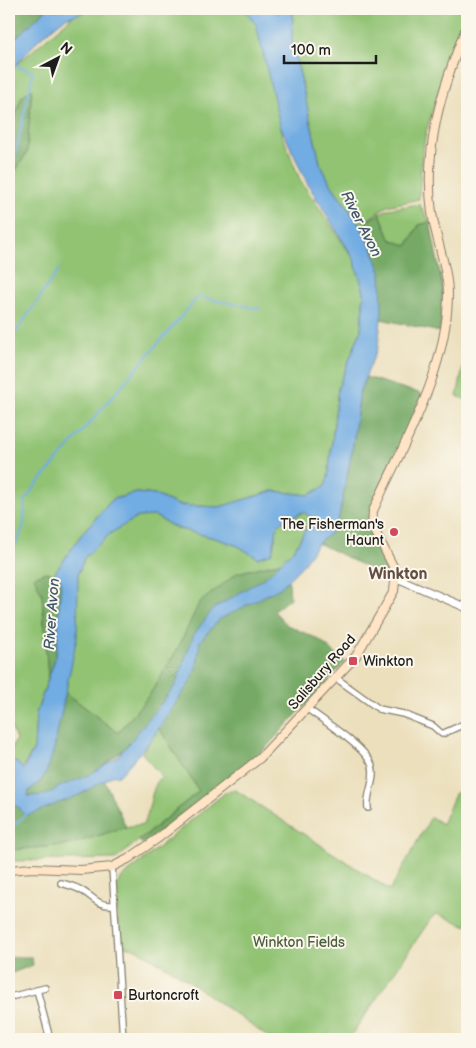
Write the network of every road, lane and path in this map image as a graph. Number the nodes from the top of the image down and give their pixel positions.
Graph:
1 (467, 26) edge
2 (396, 578) junction
3 (467, 608) edge
4 (336, 678) junction
5 (308, 709) junction
6 (467, 725) edge
7 (368, 808) dead end
8 (112, 867) junction
9 (9, 870) edge
10 (61, 883) dead end
11 (112, 905) junction
12 (45, 988) dead end
13 (37, 990) junction
14 (14, 996) dead end
15 (50, 1039) edge
16 (123, 1039) edge

1 - 2 main road
2 - 3 street
2 - 4 main road, Salisbury Road
4 - 5 main road, Salisbury Road
4 - 6 street
5 - 7 street
5 - 8 main road, Salisbury Road
8 - 9 main road
8 - 11 street
10 - 11 street
11 - 16 street
12 - 13 street
13 - 14 street
13 - 15 street

